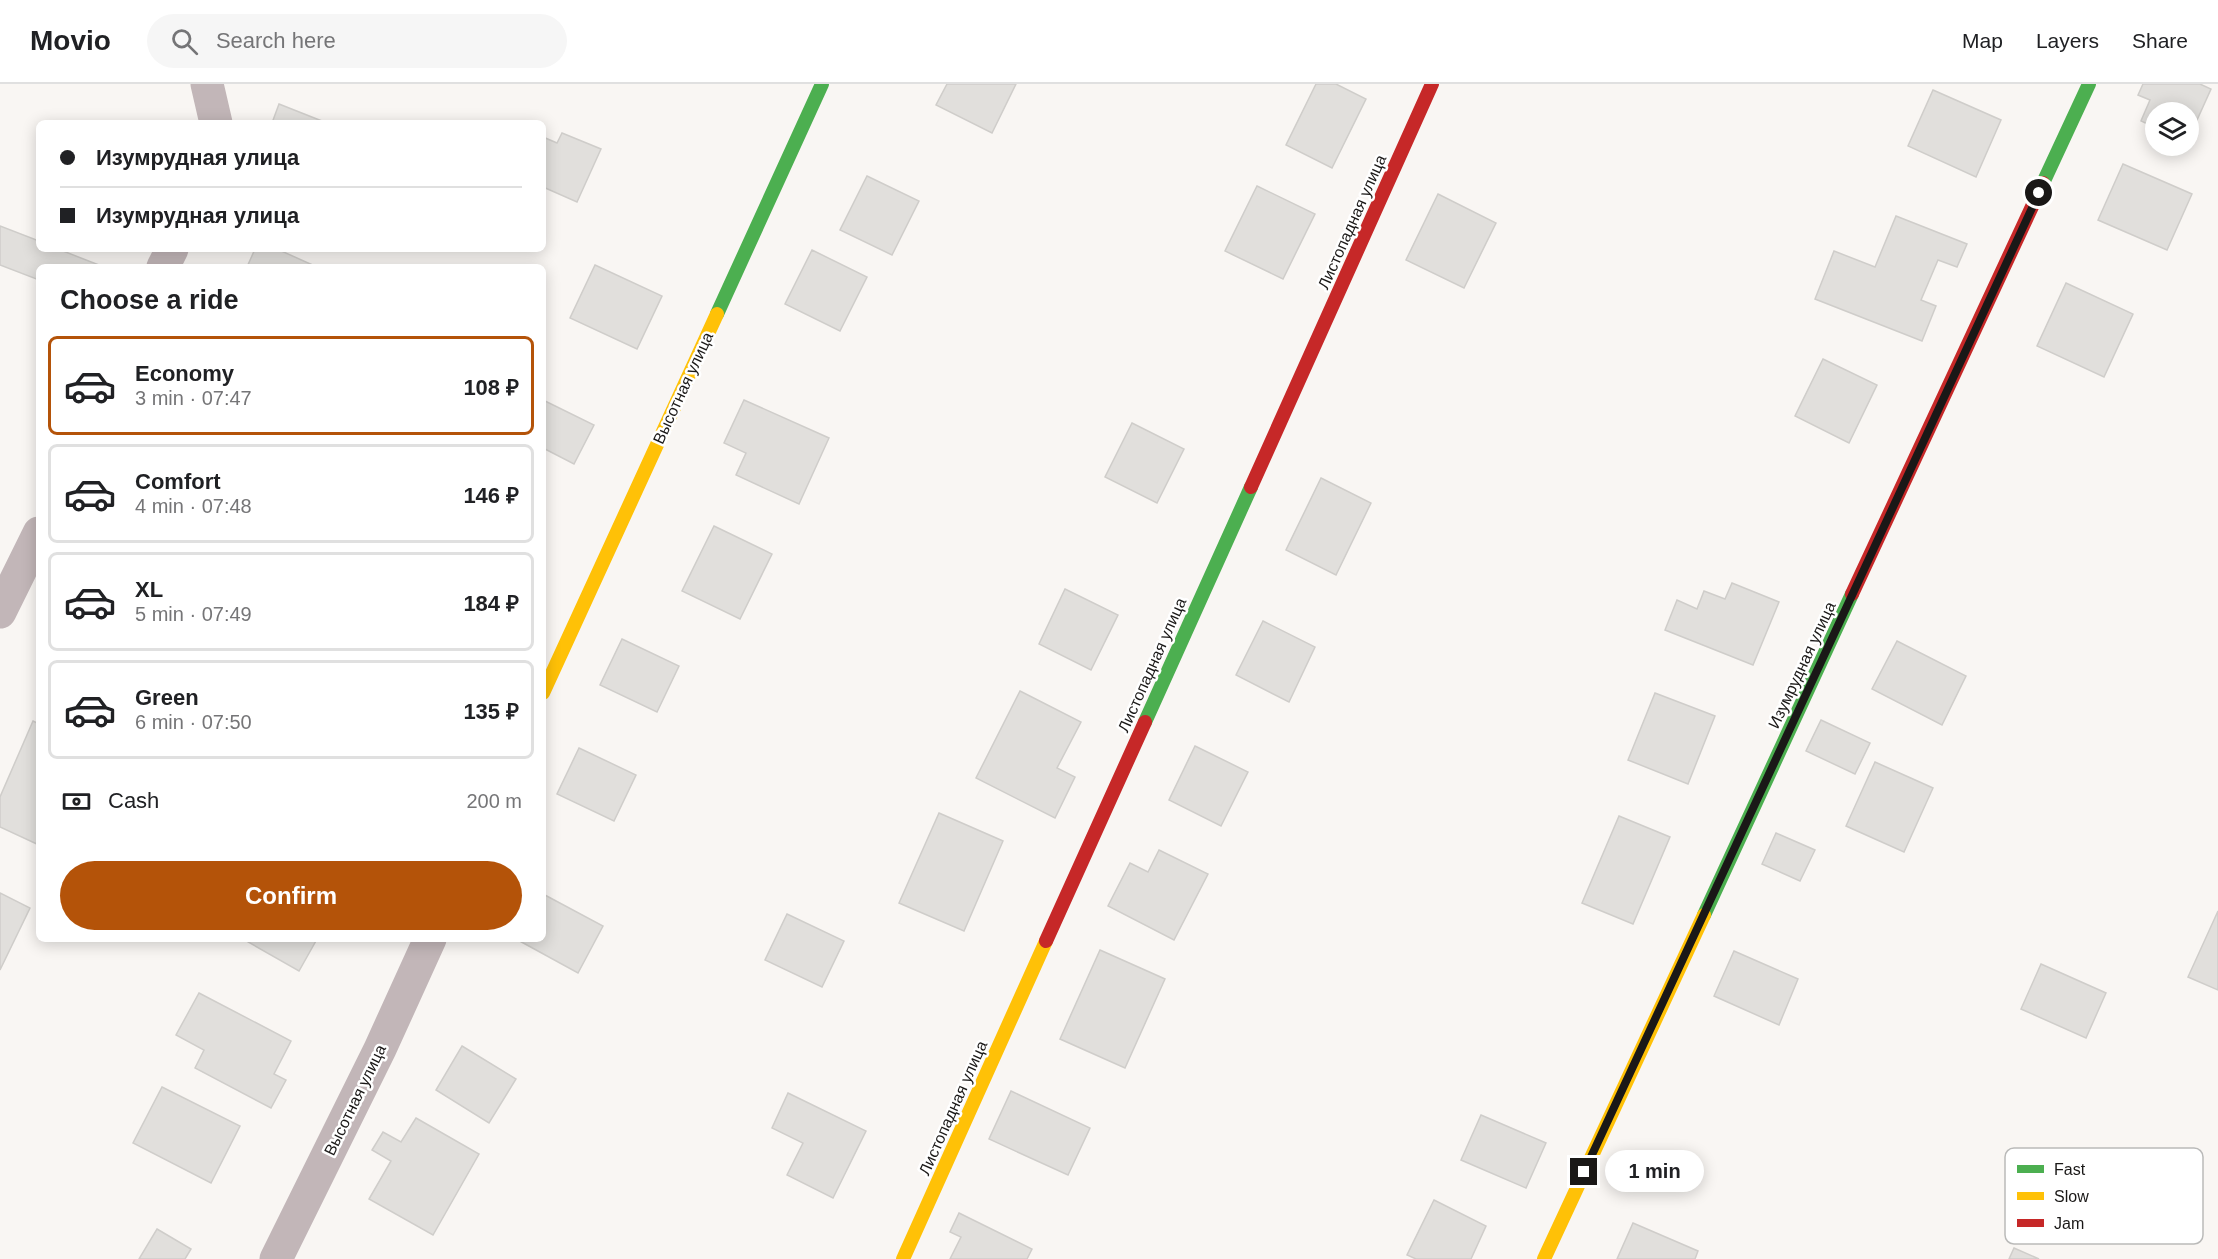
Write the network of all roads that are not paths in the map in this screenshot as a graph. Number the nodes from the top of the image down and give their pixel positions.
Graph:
1 (207, 84) edge
2 (822, 84) edge
3 (1432, 84) edge
4 (2089, 84) edge
5 (215, 120) edge
6 (36, 539) edge
7 (0, 612) edge
8 (546, 686) edge
9 (429, 942) edge
10 (276, 1259) edge
11 (903, 1259) edge
12 (1544, 1259) edge

1 - 5 street
2 - 8 street, Высотная улица
3 - 11 street, Листопадная улица
4 - 12 street, Изумрудная улица
6 - 7 street
9 - 10 street, Высотная улица

